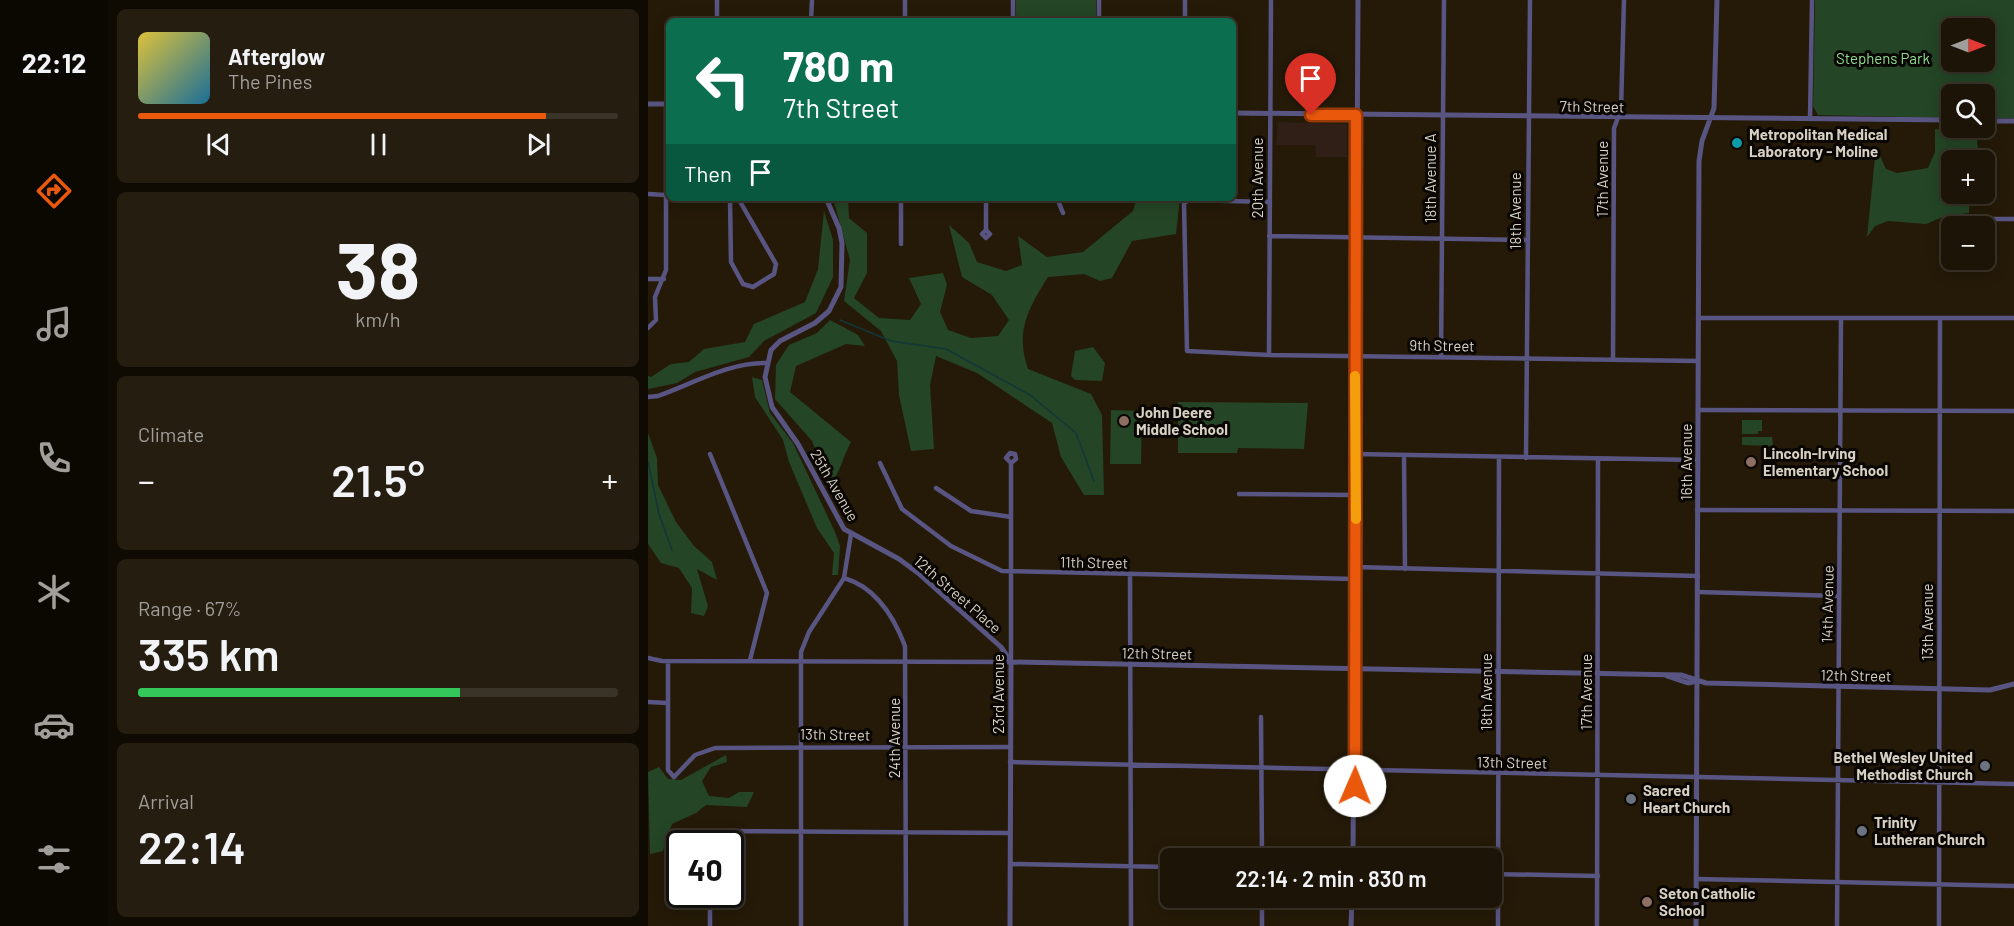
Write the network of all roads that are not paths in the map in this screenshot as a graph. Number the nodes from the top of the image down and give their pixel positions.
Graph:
1 (717, 0) edge
2 (812, 0) edge
3 (905, 0) edge
4 (1013, 0) edge
5 (1099, 0) edge
6 (1185, 0) edge
7 (1271, 0) edge
8 (1358, 0) edge
9 (1444, 0) edge
10 (1530, 0) edge
11 (1624, 0) edge
12 (1717, 0) edge
13 (1812, 0) edge
14 (717, 18) edge
15 (811, 18) edge
16 (905, 18) edge
17 (1013, 18) edge
18 (1098, 18) edge
19 (1185, 18) edge
20 (648, 104) edge
21 (666, 104) edge
22 (1236, 113) edge
23 (1269, 114) junction
24 (1356, 115) junction
25 (1442, 117) junction
26 (1528, 117) junction
27 (1618, 118) junction
28 (1710, 119) junction
29 (1810, 119) junction
30 (1941, 120) edge
31 (1995, 120) edge
32 (2014, 121) edge
33 (666, 150) edge
34 (648, 194) edge
35 (665, 195) junction
36 (730, 201) edge
37 (740, 201) edge
38 (828, 201) edge
39 (901, 201) edge
40 (986, 201) edge
41 (1058, 201) edge
42 (1187, 201) edge
43 (1229, 201) edge
44 (1269, 202) junction
45 (1063, 213) dead end
46 (1995, 219) edge
47 (2014, 219) edge
48 (986, 230) dead end
49 (1269, 236) junction
50 (1356, 237) junction
51 (1442, 239) junction
52 (1527, 240) junction
53 (901, 244) dead end
54 (648, 279) edge
55 (664, 279) junction
56 (1698, 318) junction
57 (1840, 318) junction
58 (1940, 318) junction
59 (2014, 318) edge
60 (651, 327) edge
61 (1269, 355) junction
62 (1355, 356) junction
63 (1441, 357) junction
64 (1527, 358) junction
65 (1613, 359) junction
66 (1698, 361) junction
67 (766, 363) junction
68 (648, 397) edge
69 (1698, 410) junction
70 (1941, 410) junction
71 (1840, 411) junction
72 (2014, 411) edge
73 (711, 454) dead end
74 (1355, 454) junction
75 (1404, 456) junction
76 (1499, 458) junction
77 (1526, 458) junction
78 (1598, 459) junction
79 (1698, 460) junction
80 (880, 463) dead end
81 (1011, 463) dead end
82 (936, 488) dead end
83 (1239, 494) dead end
84 (1355, 495) junction
85 (1697, 510) junction
86 (1840, 511) junction
87 (1940, 511) junction
88 (2014, 511) edge
89 (1011, 517) junction
90 (851, 534) junction
91 (1355, 567) junction
92 (1406, 569) junction
93 (1499, 572) junction
94 (1011, 573) junction
95 (1598, 573) junction
96 (1130, 575) junction
97 (1698, 576) junction
98 (843, 578) junction
99 (1355, 579) junction
100 (1697, 592) junction
101 (1839, 596) junction
102 (648, 657) edge
103 (750, 660) junction
104 (800, 660) junction
105 (668, 661) junction
106 (906, 662) junction
107 (1011, 662) junction
108 (1129, 665) junction
109 (1355, 669) junction
110 (1498, 672) junction
111 (1598, 675) junction
112 (1697, 681) junction
113 (2014, 684) edge
114 (1839, 687) junction
115 (1939, 689) junction
116 (648, 702) edge
117 (668, 703) junction
118 (1262, 717) dead end
119 (801, 746) junction
120 (906, 747) junction
121 (1011, 747) junction
122 (1010, 762) junction
123 (1129, 765) junction
124 (1262, 767) junction
125 (1355, 769) junction
126 (1497, 774) junction
127 (1597, 774) junction
128 (1697, 777) junction
129 (1838, 780) junction
130 (1939, 783) junction
131 (2014, 784) edge
132 (744, 831) edge
133 (801, 832) junction
134 (1010, 833) junction
135 (906, 834) junction
136 (1262, 848) edge
137 (1353, 848) edge
138 (1498, 848) edge
139 (1010, 864) junction
140 (1130, 866) junction
141 (1160, 867) edge
142 (1502, 874) edge
143 (1598, 876) junction
144 (1696, 879) junction
145 (1837, 881) junction
146 (1938, 884) junction
147 (2014, 886) edge
148 (710, 908) edge
149 (1262, 908) edge
150 (1352, 908) edge
151 (1498, 908) edge
152 (710, 926) edge
153 (801, 926) edge
154 (906, 926) edge
155 (1010, 926) edge
156 (1131, 926) edge
157 (1262, 926) edge
158 (1351, 926) edge
159 (1498, 926) edge
160 (1598, 926) edge
161 (1696, 926) edge
162 (1838, 926) edge
163 (1939, 926) edge

1 - 14 street
2 - 15 street
3 - 16 street
4 - 17 street
5 - 18 street
6 - 19 street
7 - 23 street, 20th Avenue
8 - 24 street
9 - 25 street, 18th Avenue A
10 - 26 street, 18th Avenue
11 - 27 street, 17th Avenue
12 - 28 street, 16th Avenue
13 - 29 street
20 - 21 street
22 - 23 street, 7th Street
23 - 24 street, 7th Street
23 - 44 street, 20th Avenue
24 - 25 street, 7th Street
24 - 50 street
25 - 26 street, 7th Street
25 - 51 street, 18th Avenue A
26 - 27 street, 7th Street
26 - 52 street, 18th Avenue
27 - 28 street, 7th Street
27 - 65 street, 17th Avenue
28 - 29 street, 7th Street
28 - 56 street, 16th Avenue
29 - 30 street, 7th Street
31 - 32 street
33 - 35 street
34 - 35 street
35 - 55 street
36 - 37 street
38 - 67 street
39 - 53 street
40 - 48 street
41 - 45 street
42 - 61 street, 9th Street
43 - 44 street, 9th Street
44 - 49 street, 20th Avenue
46 - 47 street
49 - 50 street
49 - 61 street, 20th Avenue
50 - 51 street
50 - 62 street
51 - 52 street
51 - 63 street, 18th Avenue A
52 - 64 street, 18th Avenue
54 - 55 street
55 - 60 street
56 - 57 street
56 - 66 street, 16th Avenue
57 - 58 street
57 - 71 street, 14th Avenue
58 - 59 street
58 - 70 street, 13th Avenue
61 - 62 street, 9th Street
62 - 63 street, 9th Street
62 - 74 street
63 - 64 street, 9th Street
64 - 65 street, 9th Street
64 - 77 street, 18th Avenue
65 - 66 street, 9th Street
66 - 69 street, 16th Avenue
67 - 68 street
67 - 90 street, 25th Avenue
69 - 71 street
69 - 79 street, 16th Avenue
70 - 71 street
70 - 72 street
70 - 87 street, 13th Avenue
71 - 86 street, 14th Avenue
73 - 103 street
74 - 75 street
74 - 84 street
75 - 76 street
75 - 92 street
76 - 77 street
76 - 93 street, 18th Avenue
77 - 78 street
78 - 79 street
78 - 95 street, 17th Avenue
79 - 85 street, 16th Avenue
80 - 94 street, 11th Street
81 - 89 street, 23rd Avenue
82 - 89 street
83 - 84 street
84 - 91 street
85 - 86 street
85 - 97 street, 16th Avenue
86 - 87 street
86 - 101 street, 14th Avenue
87 - 88 street
87 - 115 street, 13th Avenue
89 - 94 street, 23rd Avenue
90 - 98 street, 25th Avenue
90 - 107 street, 12th Street Place
91 - 92 street
91 - 99 street
92 - 93 street
93 - 95 street
93 - 110 street, 18th Avenue
94 - 96 street, 11th Street
94 - 107 street, 23rd Avenue
95 - 97 street
95 - 111 street, 17th Avenue
96 - 99 street, 11th Street
96 - 108 street
97 - 100 street, 16th Avenue
98 - 104 street, 25th Avenue
98 - 106 street, 24th Avenue
99 - 109 street
100 - 101 street
100 - 112 street, 16th Avenue
101 - 114 street, 14th Avenue
102 - 105 street, 12th Street
103 - 104 street, 12th Street
103 - 105 street, 12th Street
104 - 106 street, 12th Street
104 - 119 street, 25th Avenue
105 - 117 street
106 - 107 street, 12th Street
106 - 120 street, 24th Avenue
107 - 108 street, 12th Street
107 - 121 street, 23rd Avenue
108 - 109 street, 12th Street
108 - 123 street
109 - 110 street, 12th Street
109 - 125 street
110 - 111 street, 12th Street
110 - 126 street, 18th Avenue
111 - 112 street, 12th Street
111 - 127 street, 17th Avenue
112 - 114 street, 12th Street
112 - 128 street, 16th Avenue
113 - 115 street, 12th Street
114 - 115 street, 12th Street
114 - 129 street, 14th Avenue
115 - 130 street, 13th Avenue
116 - 117 street
117 - 119 street, 13th Street
118 - 124 street
119 - 120 street, 13th Street
119 - 133 street, 25th Avenue
120 - 121 street, 13th Street
120 - 135 street, 24th Avenue
121 - 122 street, 23rd Avenue
122 - 123 street, 13th Street
122 - 134 street, 23rd Avenue
123 - 124 street, 13th Street
123 - 140 street
124 - 125 street, 13th Street
124 - 136 street
125 - 126 street, 13th Street
125 - 137 street
126 - 127 street, 13th Street
126 - 138 street, 18th Avenue
127 - 128 street, 13th Street
127 - 143 street, 17th Avenue
128 - 129 street, 13th Street
128 - 144 street, 16th Avenue
129 - 130 street, 13th Street
129 - 145 street, 14th Avenue
130 - 131 street, 13th Street
130 - 146 street, 13th Avenue
132 - 133 street
133 - 135 street
133 - 153 street, 25th Avenue
134 - 135 street
134 - 139 street, 23rd Avenue
135 - 154 street, 24th Avenue
139 - 140 street
139 - 155 street, 23rd Avenue
140 - 141 street
140 - 156 street
142 - 143 street
143 - 160 street, 17th Avenue
144 - 145 street
144 - 161 street, 16th Avenue
145 - 146 street
145 - 162 street, 14th Avenue
146 - 147 street
146 - 163 street, 13th Avenue
148 - 152 street
149 - 157 street
150 - 158 street
151 - 159 street, 18th Avenue

